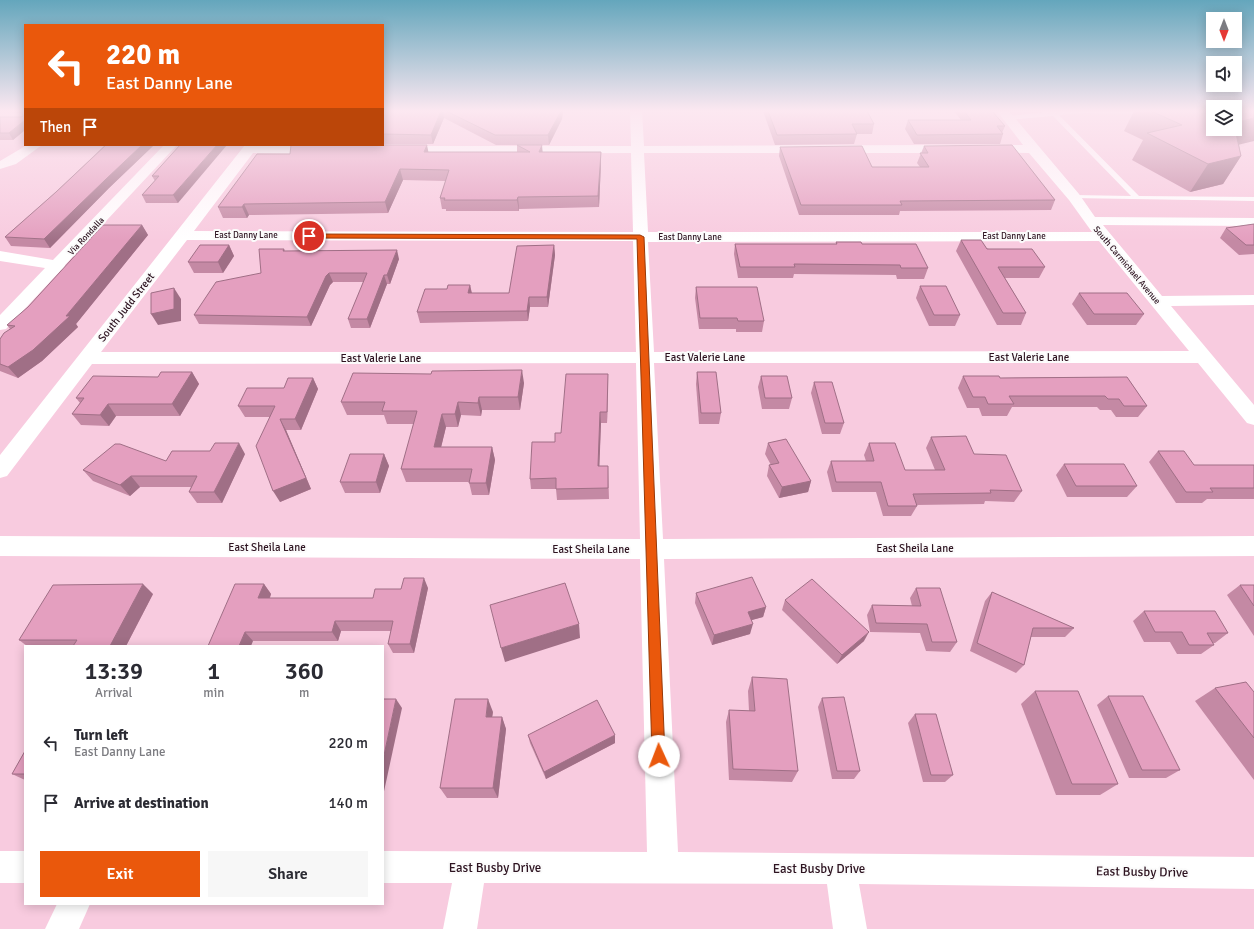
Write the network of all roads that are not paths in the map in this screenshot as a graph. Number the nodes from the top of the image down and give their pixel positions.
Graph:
1 (21, 154) edge
2 (162, 154) edge
3 (244, 154) edge
4 (637, 154) edge
5 (1038, 154) edge
6 (1095, 154) edge
7 (0, 165) edge
8 (1074, 197) junction
9 (1138, 198) junction
10 (1254, 199) edge
11 (1090, 221) junction
12 (1254, 222) edge
13 (182, 235) junction
14 (1102, 236) junction
15 (640, 237) junction
16 (0, 256) edge
17 (58, 266) junction
18 (1254, 300) edge
19 (1157, 301) junction
20 (0, 326) edge
21 (645, 357) junction
22 (1203, 357) junction
23 (87, 358) junction
24 (1247, 401) edge
25 (1254, 418) edge
26 (0, 470) edge
27 (0, 546) edge
28 (1254, 546) edge
29 (651, 549) junction
30 (24, 866) edge
31 (0, 867) edge
32 (384, 867) edge
33 (471, 867) junction
34 (662, 868) junction
35 (841, 868) junction
36 (1254, 873) edge
37 (74, 905) edge
38 (62, 929) edge
39 (460, 929) edge
40 (850, 929) edge

1 - 7 street
2 - 17 street, Via Rondalla
3 - 13 street, South Judd Street
4 - 15 street
5 - 8 street, South Carmichael Avenue
6 - 9 lane
8 - 9 lane
8 - 11 street, South Carmichael Avenue
9 - 10 lane
11 - 12 street
11 - 14 street, South Carmichael Avenue
13 - 15 street, East Danny Lane
13 - 23 street, South Judd Street
14 - 15 street, East Danny Lane
14 - 19 street, South Carmichael Avenue
15 - 21 street
16 - 17 street
17 - 20 street, Via Rondalla
18 - 19 street
19 - 22 street, South Carmichael Avenue
21 - 22 street, East Valerie Lane
21 - 23 street, East Valerie Lane
21 - 29 street
22 - 24 street, South Carmichael Avenue
23 - 26 street, South Judd Street
24 - 25 street, South Carmichael Avenue
27 - 29 street, East Sheila Lane
28 - 29 street, East Sheila Lane
29 - 34 street
30 - 31 street
32 - 33 street, East Busby Drive
33 - 34 street, East Busby Drive
33 - 39 street
34 - 35 street, East Busby Drive
35 - 36 street, East Busby Drive
35 - 40 street
37 - 38 street

